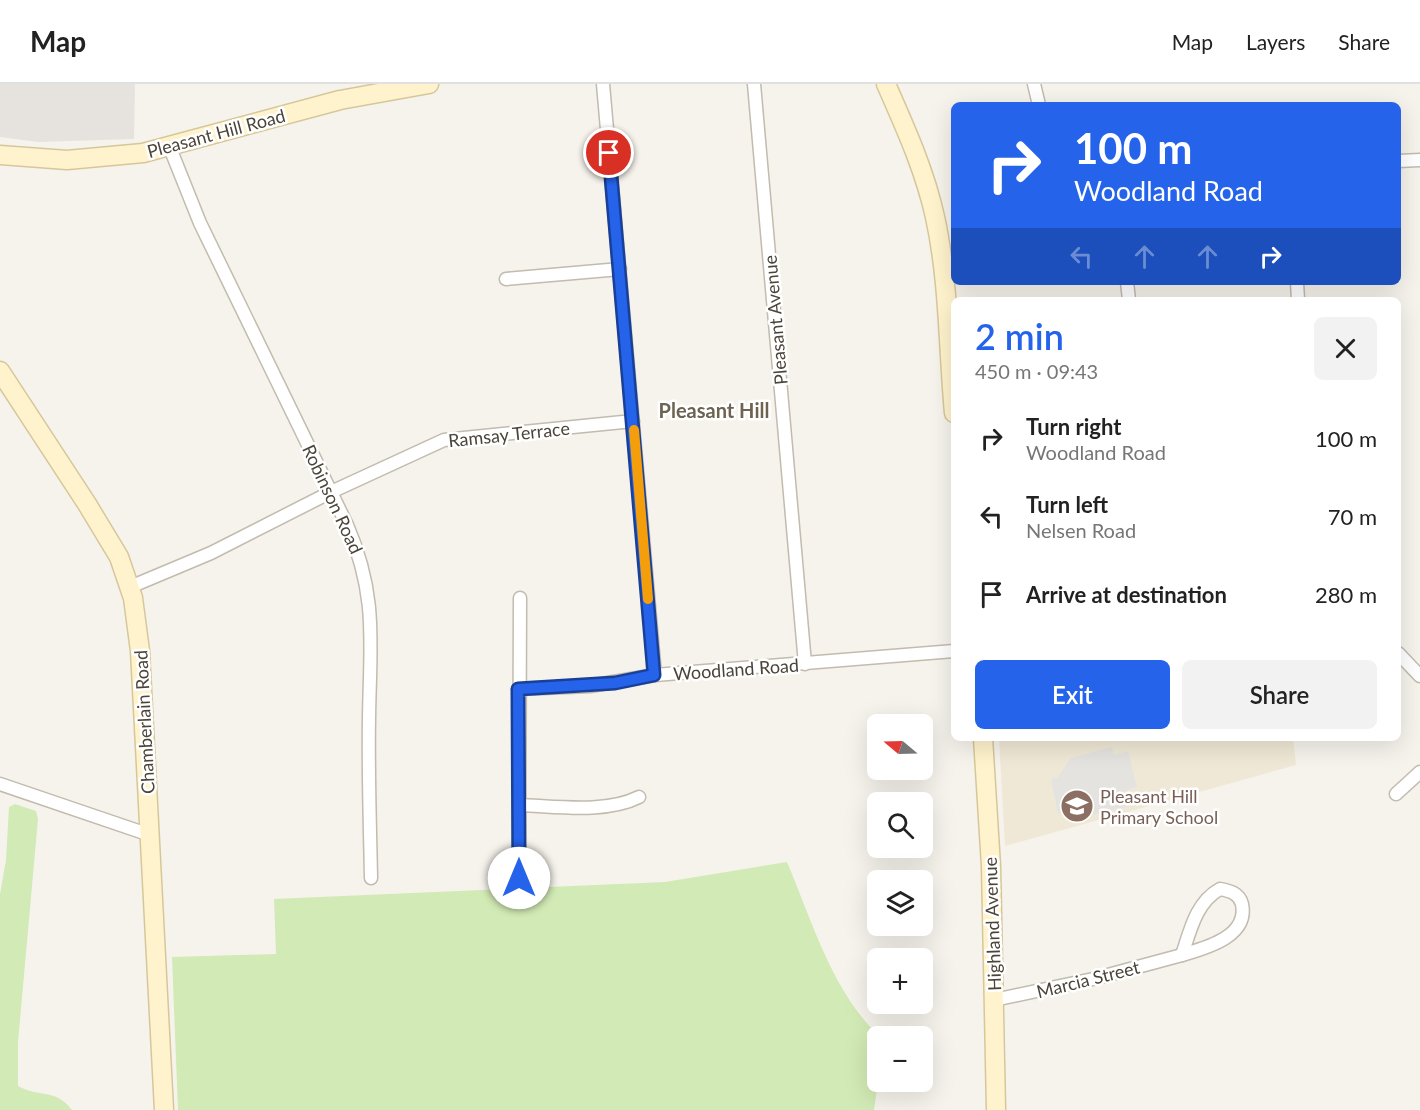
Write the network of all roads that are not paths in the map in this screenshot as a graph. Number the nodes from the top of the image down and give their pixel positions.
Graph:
1 (429, 84) edge
2 (603, 84) edge
3 (754, 84) edge
4 (886, 84) edge
5 (1034, 84) edge
6 (1038, 102) edge
7 (170, 148) junction
8 (0, 155) edge
9 (1420, 159) edge
10 (1401, 161) edge
11 (620, 269) junction
12 (506, 279) dead end
13 (0, 371) edge
14 (951, 375) edge
15 (633, 421) junction
16 (331, 492) junction
17 (130, 586) junction
18 (520, 598) dead end
19 (951, 651) edge
20 (1401, 656) edge
21 (805, 664) junction
22 (654, 675) junction
23 (1420, 676) edge
24 (518, 689) junction
25 (983, 741) edge
26 (1420, 772) edge
27 (0, 784) edge
28 (1396, 794) dead end
29 (639, 798) dead end
30 (519, 805) junction
31 (150, 836) junction
32 (371, 878) dead end
33 (519, 878) dead end
34 (1182, 954) junction
35 (994, 1000) junction
36 (164, 1110) edge
37 (996, 1110) edge

1 - 7 street, Pleasant Hill Road
2 - 11 street
3 - 21 street, Pleasant Avenue
4 - 14 street
5 - 6 street
7 - 8 street, Pleasant Hill Road
7 - 16 street, Robinson Road
9 - 10 street
11 - 12 street
11 - 15 street
13 - 17 street, Chamberlain Road
15 - 16 street, Ramsay Terrace
15 - 22 street
16 - 17 street, Ramsay Terrace
16 - 32 street, Robinson Road
17 - 31 street, Chamberlain Road
18 - 24 street
19 - 21 street, Woodland Road
20 - 23 street
21 - 22 street, Woodland Road
22 - 24 street, Woodland Road
24 - 30 street
25 - 35 street, Highland Avenue
26 - 28 street
27 - 31 street
29 - 30 street
30 - 33 street
31 - 36 street, Chamberlain Road
34 - 34 street, Marcia Street
34 - 35 street, Marcia Street
35 - 37 street, Highland Avenue

